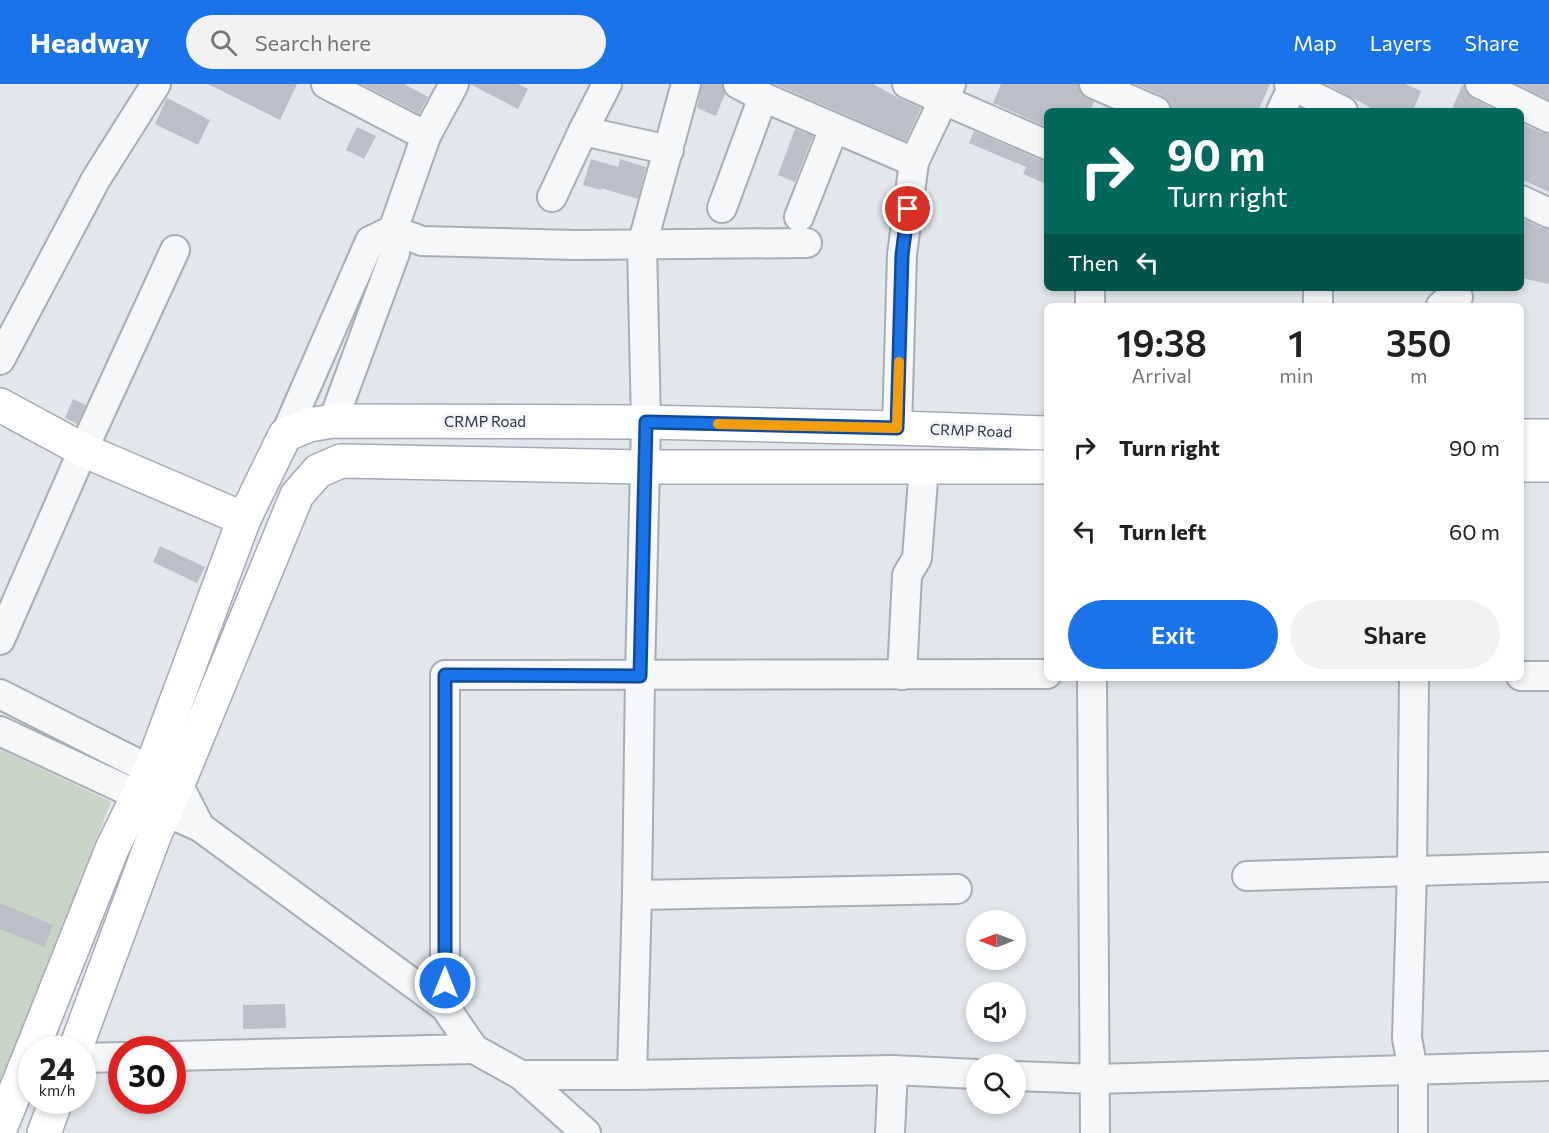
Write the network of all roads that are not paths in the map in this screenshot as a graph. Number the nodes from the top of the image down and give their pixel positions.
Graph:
1 (156, 84) edge
2 (326, 84) edge
3 (454, 84) edge
4 (607, 84) edge
5 (686, 84) edge
6 (738, 84) edge
7 (907, 84) edge
8 (1094, 84) edge
9 (1480, 84) edge
10 (1292, 85) edge
11 (948, 92) edge
12 (763, 97) junction
13 (1149, 108) edge
14 (1282, 108) edge
15 (1337, 108) edge
16 (1549, 118) edge
17 (834, 128) junction
18 (583, 131) junction
19 (426, 136) junction
20 (1044, 143) edge
21 (669, 150) junction
22 (915, 162) junction
23 (552, 197) dead end
24 (1524, 201) edge
25 (722, 208) dead end
26 (1549, 213) edge
27 (393, 230) junction
28 (642, 245) junction
29 (175, 250) dead end
30 (0, 360) edge
31 (0, 405) edge
32 (333, 421) junction
33 (646, 422) junction
34 (897, 428) junction
35 (1044, 433) edge
36 (285, 435) junction
37 (1524, 436) edge
38 (1549, 436) edge
39 (83, 450) junction
40 (1524, 465) edge
41 (1549, 465) edge
42 (644, 467) junction
43 (924, 467) junction
44 (1044, 467) edge
45 (244, 519) junction
46 (0, 640) edge
47 (902, 675) junction
48 (1044, 675) edge
49 (640, 676) junction
50 (1524, 676) edge
51 (1549, 676) edge
52 (1092, 681) edge
53 (1414, 681) edge
54 (0, 694) edge
55 (0, 731) edge
56 (158, 790) junction
57 (1549, 867) edge
58 (1412, 870) junction
59 (1247, 876) dead end
60 (957, 889) dead end
61 (637, 895) junction
62 (445, 1007) junction
63 (38, 1036) edge
64 (80, 1036) edge
65 (474, 1049) junction
66 (186, 1056) edge
67 (1547, 1066) dead end
68 (893, 1070) junction
69 (1413, 1070) junction
70 (966, 1074) edge
71 (521, 1075) junction
72 (632, 1075) junction
73 (1026, 1076) edge
74 (1095, 1079) junction
75 (18, 1085) edge
76 (51, 1114) edge
77 (559, 1121) edge
78 (0, 1129) edge
79 (44, 1133) edge
80 (586, 1133) edge
81 (890, 1133) edge
82 (1095, 1133) edge
83 (1413, 1133) edge

1 - 30 street
2 - 19 street
3 - 19 street
4 - 18 street
5 - 21 street
6 - 12 street
7 - 11 street
8 - 13 street
9 - 16 street
10 - 14 street
10 - 15 street
11 - 20 street
11 - 22 street
12 - 17 street
12 - 25 street
17 - 22 street
17 - 28 street
18 - 21 street
18 - 23 street
19 - 27 street
21 - 28 street
22 - 34 street
24 - 26 street
27 - 28 street
27 - 32 street
27 - 36 street
28 - 33 street
29 - 39 street
31 - 39 main road
32 - 33 main road, CRMP Road
32 - 36 main road, CRMP Road
33 - 34 main road, CRMP Road
33 - 42 street
34 - 35 main road, CRMP Road
36 - 45 main road
37 - 38 main road
39 - 45 main road
39 - 46 street
40 - 41 main road
42 - 43 main road
42 - 49 street
42 - 56 main road
43 - 44 main road
43 - 47 street
45 - 56 main road
47 - 48 street
47 - 49 street
49 - 61 street
49 - 62 street
50 - 51 street
52 - 74 street
53 - 58 street
54 - 56 street
55 - 56 street
56 - 62 street
56 - 63 main road
56 - 64 main road
57 - 58 street
58 - 59 street
58 - 69 street
60 - 61 street
61 - 72 street
62 - 65 street
65 - 66 street
65 - 71 street
67 - 69 street
68 - 70 street
68 - 72 street
68 - 81 street
69 - 74 street
69 - 83 street
71 - 72 street
71 - 77 street
73 - 74 street
74 - 82 street
75 - 78 main road
76 - 79 main road
77 - 80 street

